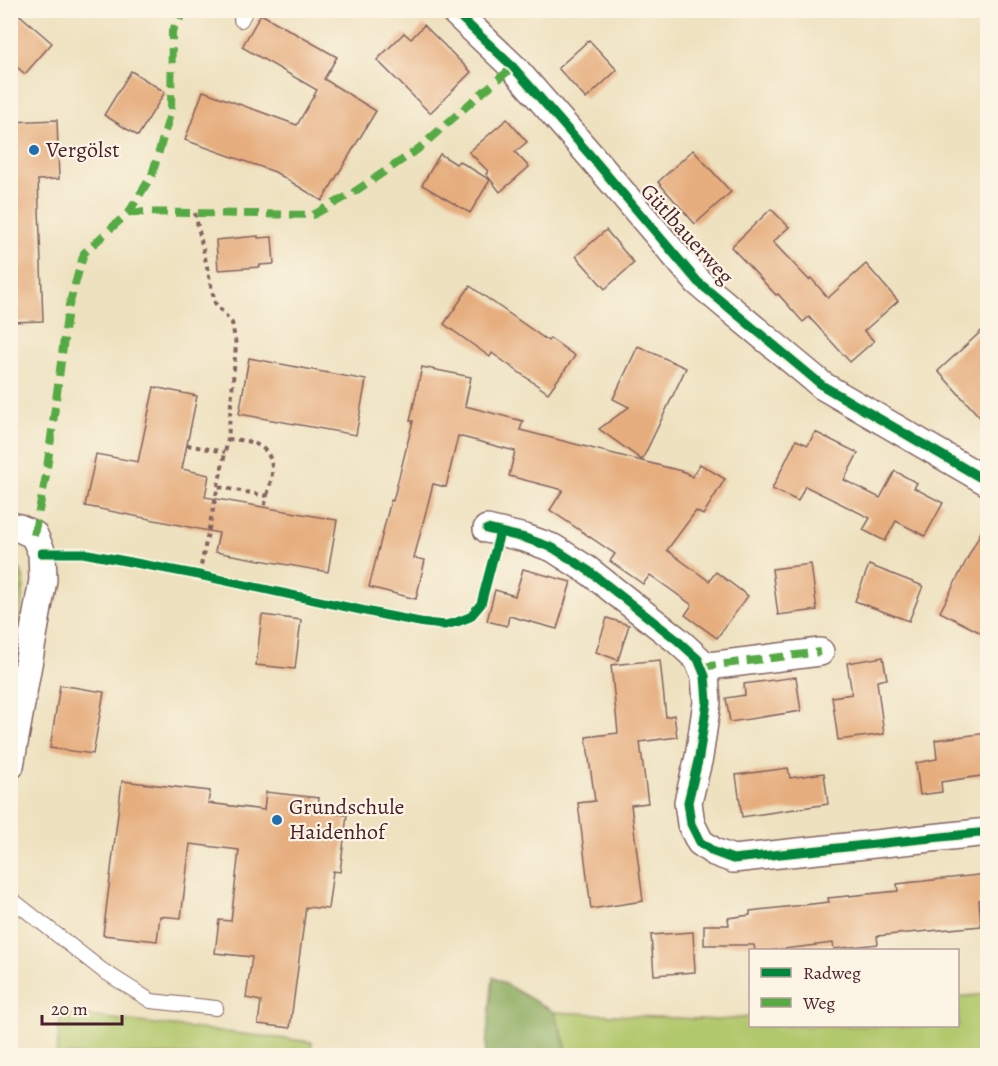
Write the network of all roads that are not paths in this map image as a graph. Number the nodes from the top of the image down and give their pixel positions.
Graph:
1 (453, 10) edge
2 (987, 482) edge
3 (487, 529) dead end
4 (22, 531) edge
5 (819, 652) dead end
6 (701, 667) junction
7 (10, 766) edge
8 (987, 832) edge
9 (10, 898) edge
10 (216, 1008) dead end

1 - 2 street, Gütlbauerweg
3 - 6 street
4 - 7 street
5 - 6 street
6 - 8 street
9 - 10 lane

